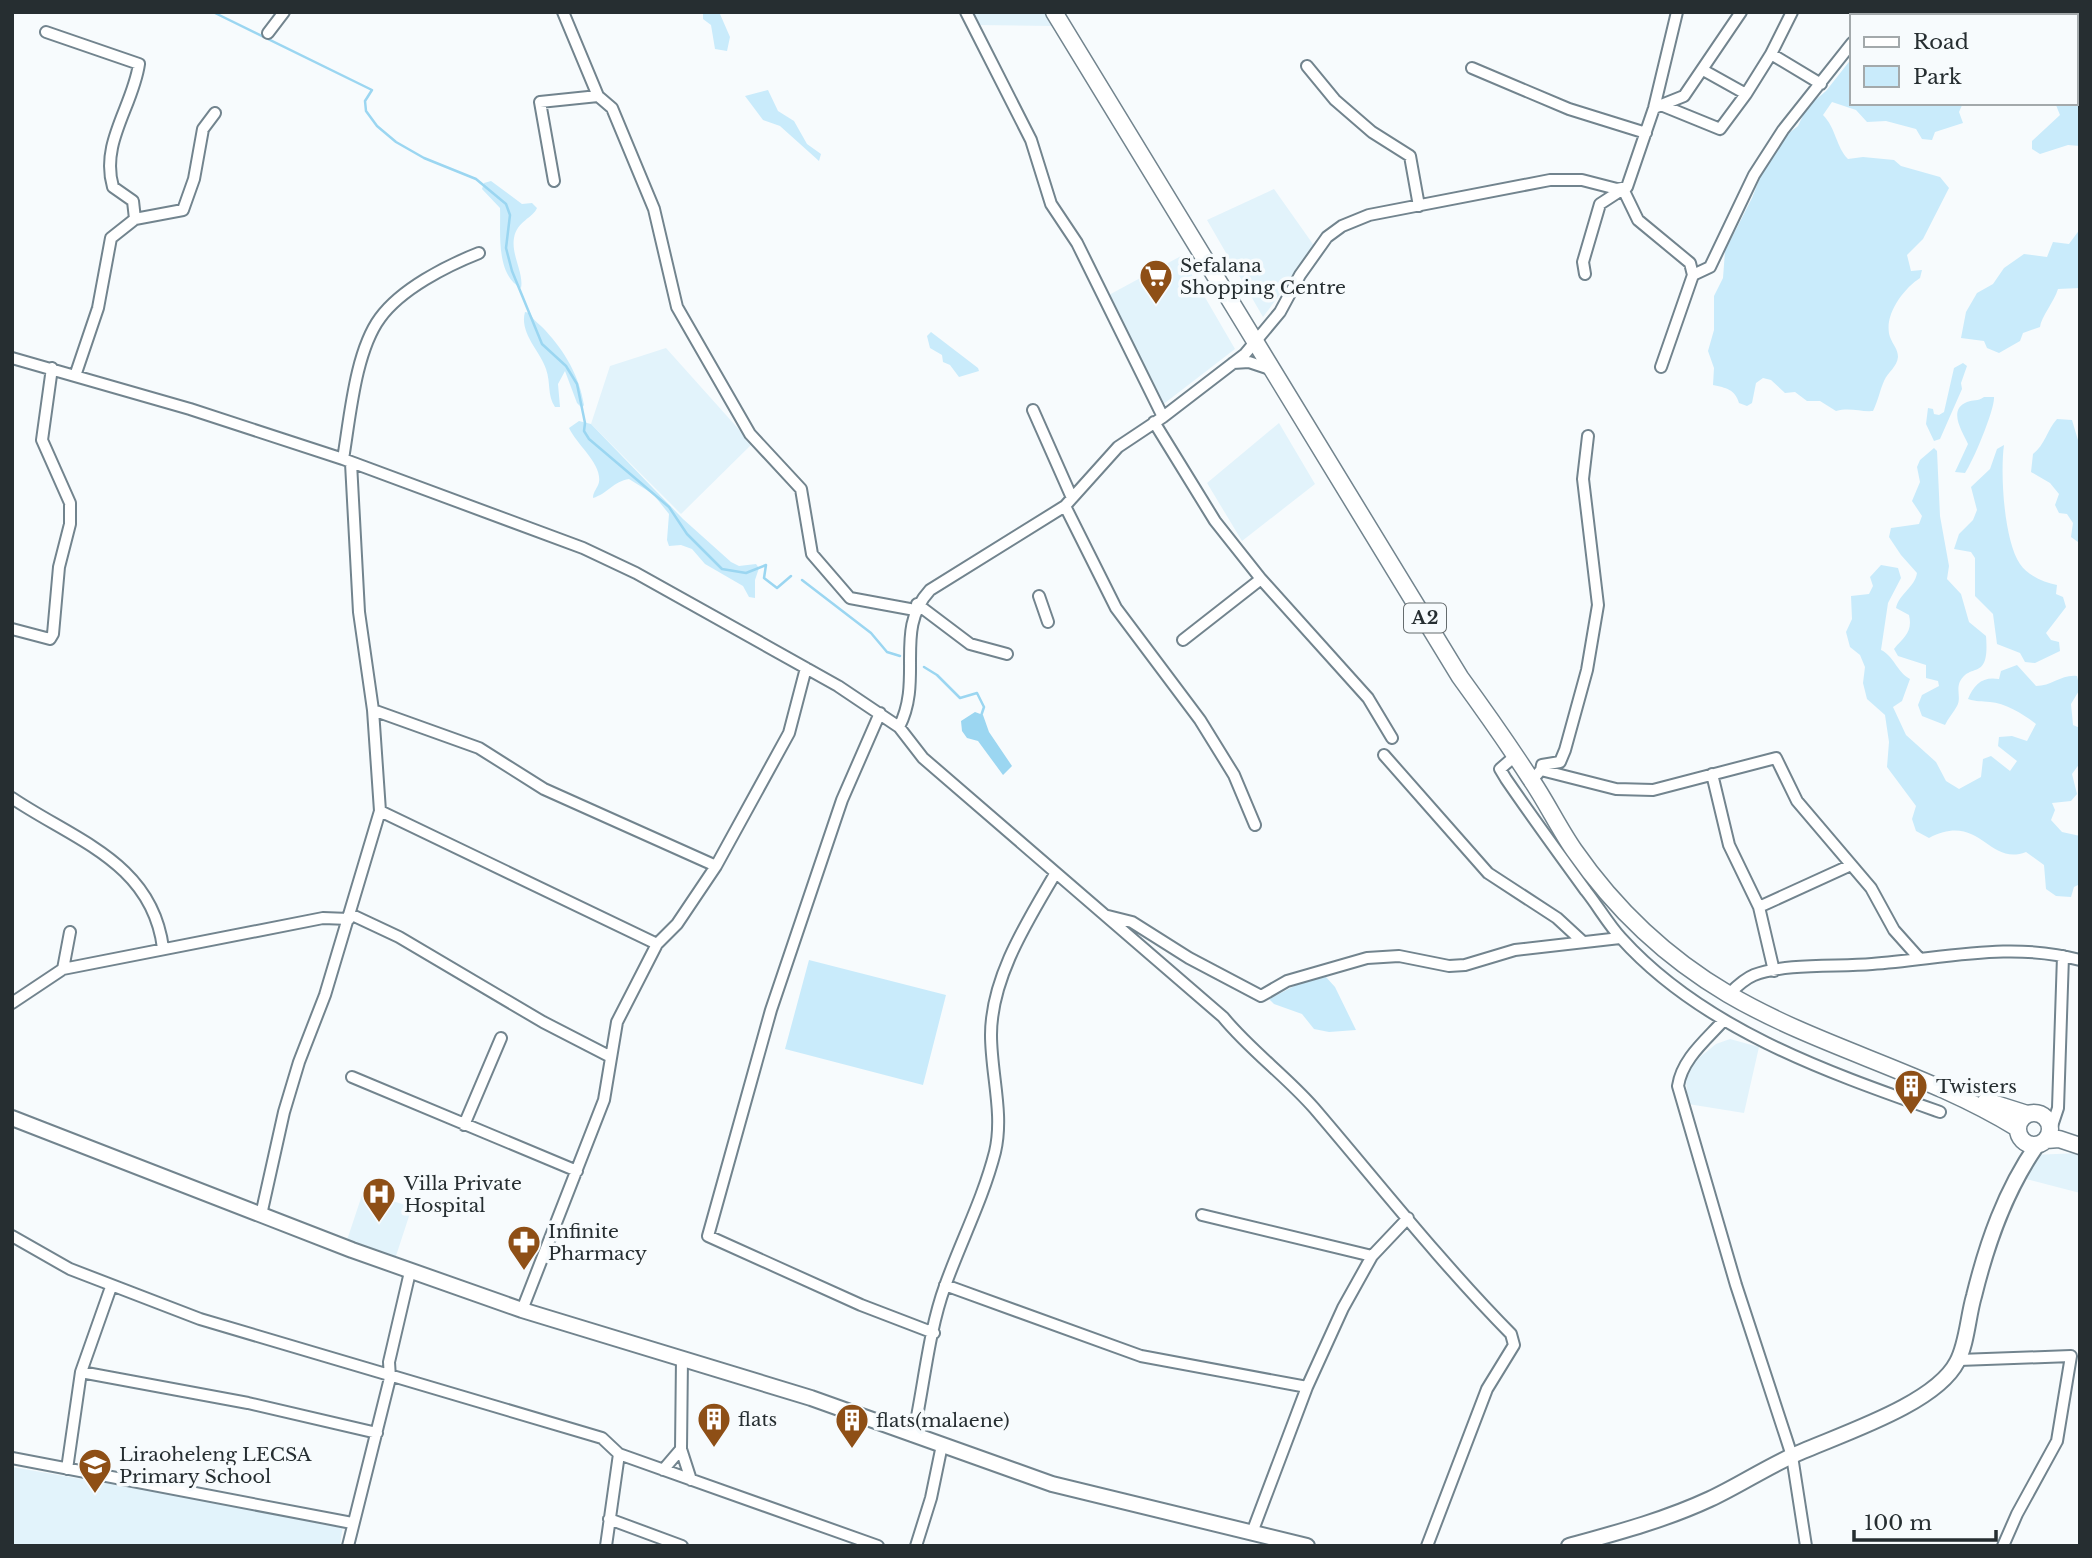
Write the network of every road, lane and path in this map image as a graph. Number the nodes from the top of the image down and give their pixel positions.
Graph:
1 (284, 12) edge
2 (563, 12) edge
3 (966, 12) edge
4 (1054, 12) edge
5 (1677, 12) edge
6 (1741, 12) edge
7 (1791, 12) edge
8 (46, 32) dead end
9 (268, 33) dead end
10 (1850, 46) edge
11 (1771, 54) junction
12 (1307, 66) dead end
13 (1472, 68) dead end
14 (1703, 70) junction
15 (1821, 84) junction
16 (1746, 94) junction
17 (598, 96) junction
18 (1658, 107) junction
19 (215, 113) dead end
20 (1646, 133) junction
21 (554, 181) dead end
22 (1623, 190) junction
23 (1419, 206) junction
24 (135, 219) junction
25 (479, 253) dead end
26 (1585, 274) dead end
27 (1693, 275) junction
28 (1256, 343) junction
29 (12, 358) edge
30 (1233, 363) junction
31 (1661, 367) dead end
32 (52, 368) junction
33 (1273, 370) junction
34 (75, 376) junction
35 (1033, 410) dead end
36 (1159, 419) junction
37 (1588, 436) dead end
38 (347, 461) junction
39 (1069, 502) junction
40 (1261, 579) junction
41 (1039, 596) dead end
42 (916, 607) junction
43 (1048, 622) dead end
44 (12, 629) edge
45 (1183, 640) dead end
46 (1007, 654) dead end
47 (806, 668) junction
48 (373, 710) junction
49 (880, 713) junction
50 (899, 727) junction
51 (1392, 738) dead end
52 (1384, 755) dead end
53 (1515, 756) junction
54 (1712, 774) junction
55 (1537, 775) junction
56 (12, 798) edge
57 (380, 811) junction
58 (1255, 825) dead end
59 (1851, 865) junction
60 (716, 866) junction
61 (1055, 874) junction
62 (1759, 907) junction
63 (1106, 916) junction
64 (350, 917) junction
65 (70, 932) dead end
66 (1620, 938) junction
67 (1583, 942) junction
68 (657, 944) junction
69 (163, 947) junction
70 (2063, 956) junction
71 (1919, 958) junction
72 (2080, 960) edge
73 (63, 970) junction
74 (1774, 971) junction
75 (1729, 994) junction
76 (12, 1003) edge
77 (1723, 1021) junction
78 (501, 1038) dead end
79 (1843, 1047) junction
80 (609, 1056) junction
81 (1833, 1071) junction
82 (352, 1077) dead end
83 (1931, 1082) junction
84 (1940, 1112) dead end
85 (2027, 1114) junction
86 (12, 1118) edge
87 (464, 1125) junction
88 (2038, 1134) junction
89 (2080, 1139) edge
90 (2080, 1146) edge
91 (577, 1171) junction
92 (261, 1215) junction
93 (1202, 1215) dead end
94 (1408, 1217) junction
95 (12, 1236) edge
96 (1372, 1256) junction
97 (410, 1272) junction
98 (945, 1285) junction
99 (111, 1287) junction
100 (522, 1310) junction
101 (934, 1333) junction
102 (2076, 1354) edge
103 (682, 1359) junction
104 (1959, 1360) junction
105 (81, 1372) junction
106 (390, 1378) junction
107 (1307, 1387) junction
108 (377, 1433) junction
109 (913, 1436) junction
110 (942, 1445) junction
111 (681, 1449) junction
112 (619, 1454) junction
113 (1792, 1456) junction
114 (12, 1458) edge
115 (67, 1469) junction
116 (663, 1470) junction
117 (691, 1480) junction
118 (609, 1518) junction
119 (352, 1523) junction
120 (1253, 1530) junction
121 (1265, 1540) edge
122 (348, 1546) edge
123 (606, 1546) edge
124 (682, 1546) edge
125 (878, 1546) edge
126 (916, 1546) edge
127 (1307, 1546) edge
128 (1427, 1546) edge
129 (1569, 1546) edge
130 (1806, 1546) edge
131 (2003, 1546) edge

1 - 9 street
2 - 17 street
3 - 36 street
4 - 28 main road, A2
5 - 18 street
6 - 14 street
7 - 11 street
8 - 24 street
10 - 15 street
11 - 15 street
11 - 16 street
12 - 23 street
13 - 20 street
14 - 16 street
14 - 18 street
15 - 27 street
16 - 18 street
17 - 21 street
17 - 42 street
18 - 20 street
19 - 24 street
20 - 22 street
22 - 23 street
22 - 26 street
22 - 27 street
23 - 28 street
24 - 34 street
25 - 38 street
27 - 31 street
28 - 30 street
28 - 33 main road, A2
29 - 32 street
30 - 33 street
30 - 36 street
32 - 34 street
32 - 44 street
33 - 53 main road, A2
34 - 38 street
35 - 39 street
36 - 39 street
36 - 40 street
37 - 55 street
38 - 47 street
38 - 48 street
39 - 42 street
39 - 58 street
40 - 45 street
40 - 51 street
41 - 43 street
42 - 46 street
42 - 50 street
47 - 49 street
47 - 60 street
48 - 57 street
48 - 60 street
49 - 50 street
49 - 101 street
50 - 61 street
52 - 67 street
53 - 55 main road, A2
53 - 66 street
54 - 55 street
54 - 59 street
54 - 62 street
55 - 75 main road, A2
56 - 69 street
57 - 64 street
57 - 68 street
59 - 62 street
59 - 71 street
60 - 68 street
61 - 63 street
61 - 98 street
62 - 74 street
63 - 67 street
63 - 94 street
64 - 69 street
64 - 80 street
64 - 92 street
65 - 73 street
66 - 67 street
66 - 77 street
68 - 80 street
69 - 73 street
70 - 71 street
70 - 72 street
70 - 88 street
71 - 74 street
73 - 76 street
74 - 75 street
75 - 79 main road, A2
77 - 81 street
77 - 113 street
78 - 87 street
79 - 81 street
79 - 83 main road, A2
80 - 91 street
81 - 84 street
82 - 87 street
83 - 85 main road, A2
83 - 88 main road, A2
85 - 88 main road
85 - 88 main road, A2
86 - 92 main road
87 - 91 street
88 - 89 main road, A2
88 - 90 main road, A2
88 - 104 main road
91 - 100 street
92 - 97 main road
93 - 96 street
94 - 96 street
94 - 128 street
95 - 99 street
96 - 107 street
97 - 100 main road
97 - 106 street
98 - 101 street
98 - 107 street
99 - 105 street
99 - 106 street
100 - 103 main road
101 - 109 street
102 - 104 street
102 - 131 street
103 - 109 main road
103 - 111 street
104 - 113 main road
105 - 108 street
105 - 115 street
106 - 108 street
106 - 112 street
107 - 120 street
108 - 119 street
109 - 110 main road
110 - 120 main road
110 - 126 street
111 - 116 street
111 - 117 street
112 - 116 street
112 - 118 street
113 - 129 main road
113 - 130 street
114 - 115 street
115 - 119 street
116 - 117 street
117 - 125 street
118 - 123 street
118 - 124 street
119 - 122 street
120 - 121 main road
121 - 127 main road

